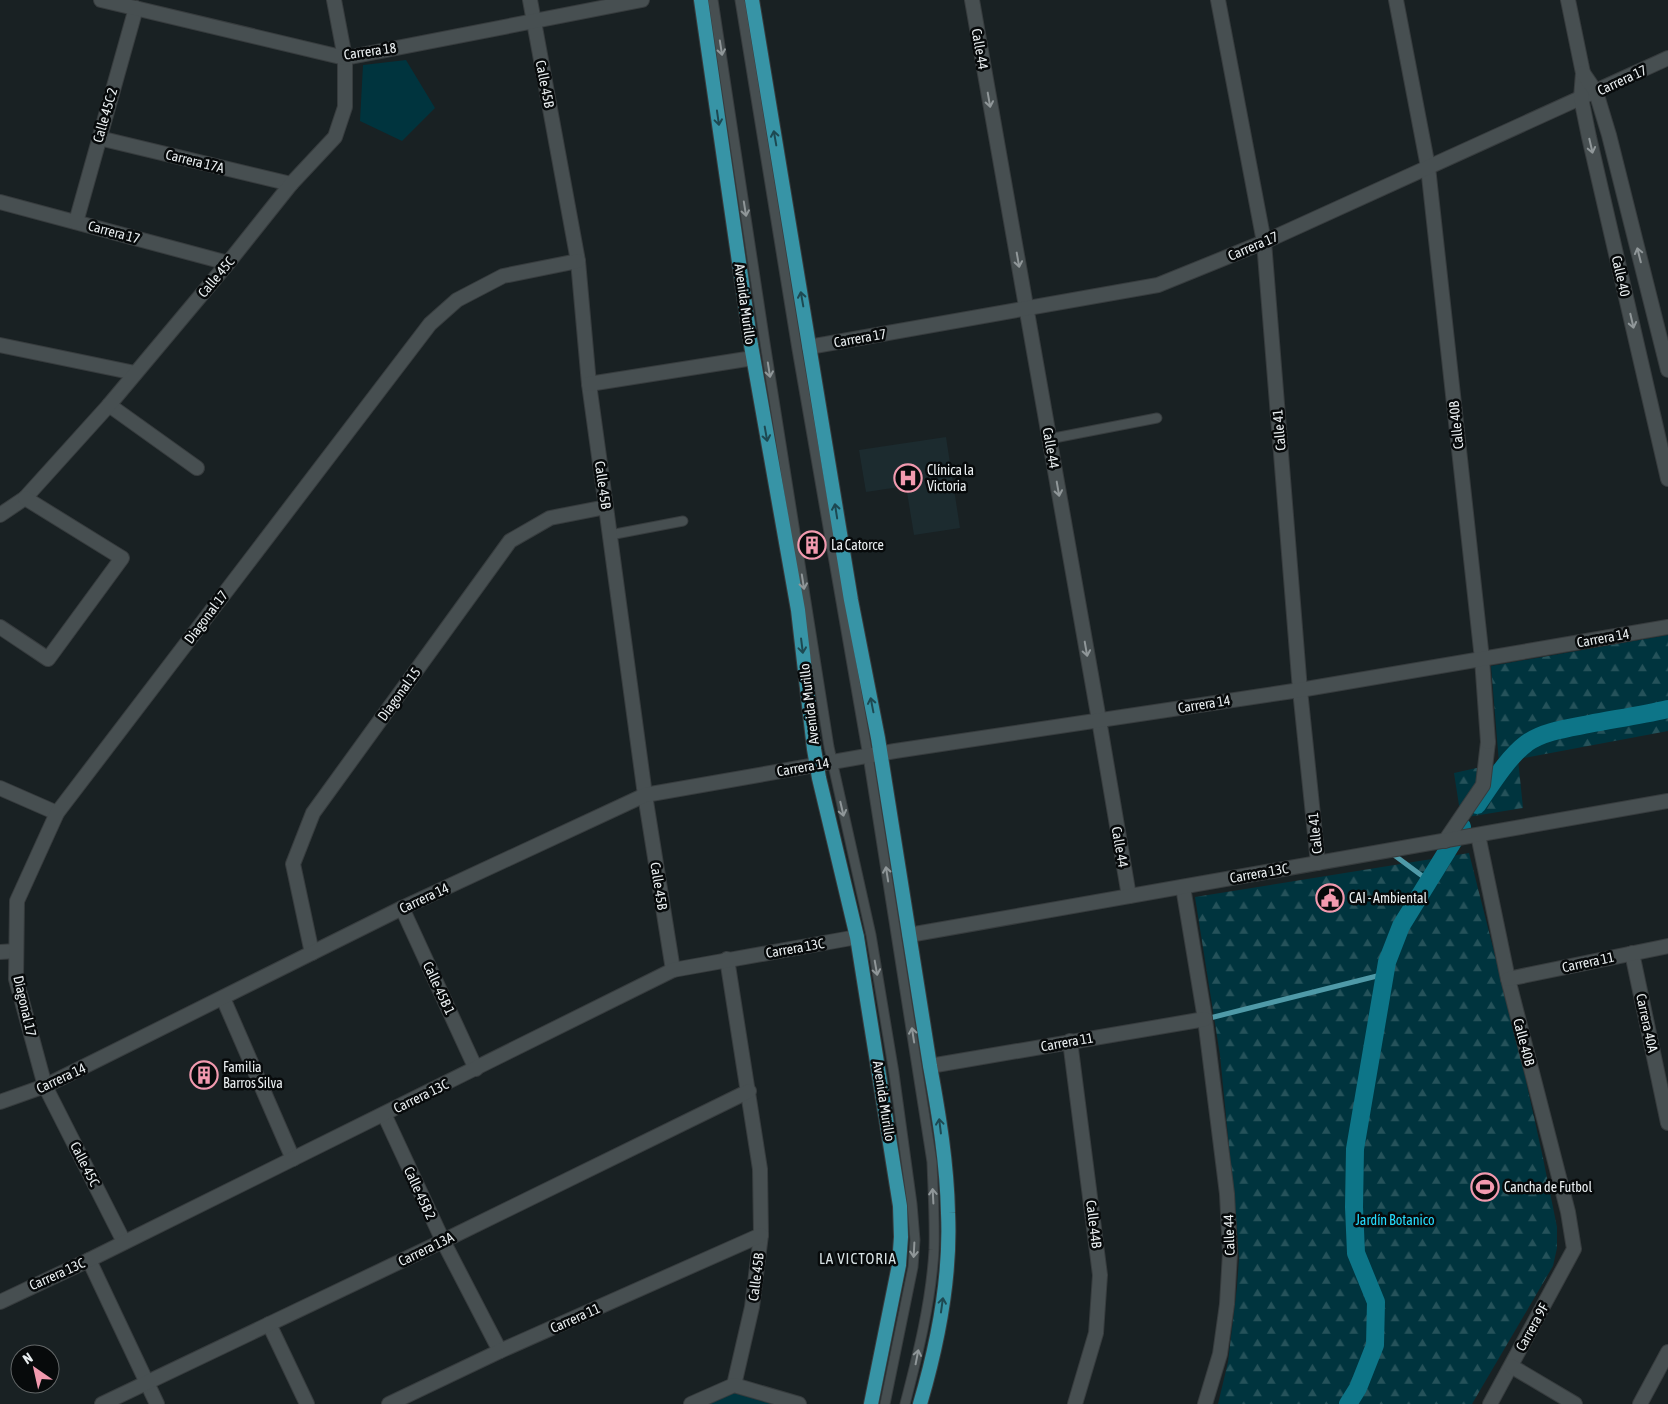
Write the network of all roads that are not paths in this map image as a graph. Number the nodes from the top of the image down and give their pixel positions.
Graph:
1 (101, 0) edge
2 (334, 0) edge
3 (530, 0) edge
4 (642, 0) edge
5 (701, 0) edge
6 (713, 0) edge
7 (740, 0) edge
8 (752, 0) edge
9 (972, 0) edge
10 (1218, 0) edge
11 (1396, 0) edge
12 (1568, 0) edge
13 (136, 8) junction
14 (533, 21) junction
15 (345, 58) junction
16 (1668, 58) edge
17 (1583, 73) junction
18 (1596, 92) junction
19 (1581, 98) junction
20 (99, 138) junction
21 (1428, 167) junction
22 (291, 184) junction
23 (0, 202) edge
24 (76, 222) junction
25 (1264, 242) junction
26 (578, 260) junction
27 (228, 263) junction
28 (1027, 309) junction
29 (0, 345) edge
30 (809, 347) junction
31 (753, 358) junction
32 (1668, 370) edge
33 (134, 373) junction
34 (589, 384) junction
35 (109, 405) junction
36 (1157, 418) dead end
37 (1049, 439) junction
38 (197, 468) dead end
39 (1668, 479) edge
40 (25, 498) junction
41 (606, 507) junction
42 (0, 515) edge
43 (683, 521) dead end
44 (610, 535) junction
45 (1668, 626) edge
46 (0, 627) edge
47 (1482, 659) junction
48 (1300, 690) junction
49 (1099, 720) junction
50 (874, 754) junction
51 (832, 762) junction
52 (817, 764) junction
53 (0, 788) edge
54 (645, 795) junction
55 (1668, 801) edge
56 (57, 813) junction
57 (1473, 836) junction
58 (1447, 840) junction
59 (1318, 863) junction
60 (1183, 887) junction
61 (1129, 896) junction
62 (402, 908) junction
63 (909, 935) junction
64 (857, 937) junction
65 (1668, 946) edge
66 (16, 951) junction
67 (0, 952) edge
68 (312, 953) junction
69 (1632, 953) junction
70 (727, 960) junction
71 (673, 970) junction
72 (1508, 979) junction
73 (223, 998) junction
74 (1205, 1019) junction
75 (1070, 1041) junction
76 (930, 1066) junction
77 (476, 1069) junction
78 (45, 1086) junction
79 (748, 1091) junction
80 (0, 1102) edge
81 (384, 1114) junction
82 (1668, 1123) edge
83 (293, 1159) junction
84 (761, 1235) junction
85 (443, 1241) junction
86 (124, 1242) junction
87 (1574, 1249) joint
88 (89, 1260) junction
89 (0, 1302) edge
90 (268, 1324) junction
91 (500, 1351) junction
92 (1668, 1352) edge
93 (1511, 1366) junction
94 (147, 1382) junction
95 (734, 1385) junction
96 (102, 1404) edge
97 (157, 1404) edge
98 (307, 1404) edge
99 (389, 1404) edge
100 (691, 1404) edge
101 (798, 1404) edge
102 (871, 1404) edge
103 (885, 1404) edge
104 (904, 1404) edge
105 (920, 1404) edge
106 (1075, 1404) edge
107 (1205, 1404) edge
108 (1490, 1404) edge
109 (1575, 1404) edge
110 (1640, 1404) edge

1 - 13 street, Carrera 18
2 - 15 street, Calle 45C
3 - 14 street, Calle 45B
4 - 14 street, Carrera 18
5 -> 31 main road, Avenida Murillo
6 -> 51 lane
7 - 50 lane
30 -> 8 main road
9 -> 28 street, Calle 44
10 - 25 street, Calle 41
11 - 21 street, Calle 40B
12 - 17 street, Calle 40
13 - 15 street, Carrera 18
13 - 20 street, Calle 45C 2
14 - 15 street, Carrera 18
14 - 26 street, Calle 45B
15 - 22 street, Calle 45C
16 - 18 street, Carrera 17
17 - 18 street, Calle 40
17 - 19 street, Calle 40
18 - 19 street, Carrera 17
32 -> 18 street, Calle 40
19 - 21 street, Carrera 17
19 -> 39 street, Calle 40
20 - 22 street, Carrera 17A
20 - 24 street, Calle 45C 2
21 - 25 street, Carrera 17
21 - 47 street, Calle 40B
22 - 27 street, Calle 45C
23 - 24 street, Carrera 17
24 - 27 street, Carrera 17
25 - 28 street, Carrera 17
25 - 48 street, Calle 41
26 - 34 street, Calle 45B
26 - 56 street, Diagonal 17
27 - 33 street, Calle 45C
28 - 30 street, Carrera 17
28 - 37 street, Calle 44
29 - 33 street
50 -> 30 main road
31 - 34 street
31 -> 52 main road, Avenida Murillo
33 - 35 street, Calle 45C
34 - 41 street, Calle 45B
35 - 38 street
35 - 40 street, Calle 45C
36 - 37 lane
37 -> 49 street, Calle 44
40 - 42 street, Calle 45C
40 - 46 street
41 - 44 street, Calle 45B
41 - 68 street, Diagonal 15
43 - 44 lane
44 - 54 street, Calle 45B
45 - 47 street, Carrera 14
47 - 48 street, Carrera 14
47 - 58 street, Calle 40B
48 - 49 street, Carrera 14
48 - 59 street, Calle 41
49 - 50 street, Carrera 14
49 - 61 street, Calle 44
50 - 51 street, Carrera 14
50 - 63 main road
104 -> 50 lane
51 - 52 street, Carrera 14
51 -> 103 lane
52 - 54 street, Carrera 14
52 - 64 main road, Avenida Murillo
53 - 56 street
54 - 62 street, Carrera 14
54 - 71 street, Calle 45B
55 - 57 street, Carrera 13C
56 - 66 street, Diagonal 17
57 - 58 street, Carrera 13C
57 - 72 street, Calle 40B
58 - 59 street, Carrera 13C
59 - 60 street, Carrera 13C
60 - 61 street, Carrera 13C
60 - 74 street, Calle 44
61 - 63 street, Carrera 13C
62 - 68 street, Carrera 14
62 - 77 street, Calle 45B 1
63 - 76 main road
64 - 70 street, Carrera 13C
64 - 102 main road, Avenida Murillo
65 - 69 street, Carrera 11
66 - 67 street
66 - 78 street, Diagonal 17
68 - 73 street, Carrera 14
69 - 72 street, Carrera 11
69 - 82 street, Carrera 40A
70 - 71 street, Carrera 13C
70 - 79 street, Calle 45B
71 - 77 street, Carrera 13C
72 - 87 street, Calle 40B
73 - 78 street, Carrera 14
73 - 83 street
74 - 75 street, Carrera 11
74 - 107 street, Calle 44
75 - 76 street, Carrera 11
75 - 106 street, Calle 44B
105 -> 76 main road
77 - 81 street, Carrera 13C
78 - 80 street, Carrera 14
78 - 86 street, Calle 45C
79 - 84 street, Calle 45B
79 - 85 street, Carrera 13A
81 - 83 street, Carrera 13C
81 - 85 street, Calle 45B 2
83 - 86 street, Carrera 13C
84 - 91 street, Carrera 11
84 - 95 street, Calle 45B
85 - 90 street, Carrera 13A
85 - 91 street, Calle 45B 2
86 - 88 street, Carrera 13C
87 - 93 street, Carrera 9F
88 - 89 street, Carrera 13C
88 - 94 street
90 - 94 street, Carrera 13A
90 - 98 street
91 - 99 street, Carrera 11
92 - 110 street
93 - 108 street, Carrera 9F
93 - 109 street
94 - 96 street, Carrera 13A
94 - 97 street
95 - 100 street
95 - 101 street

